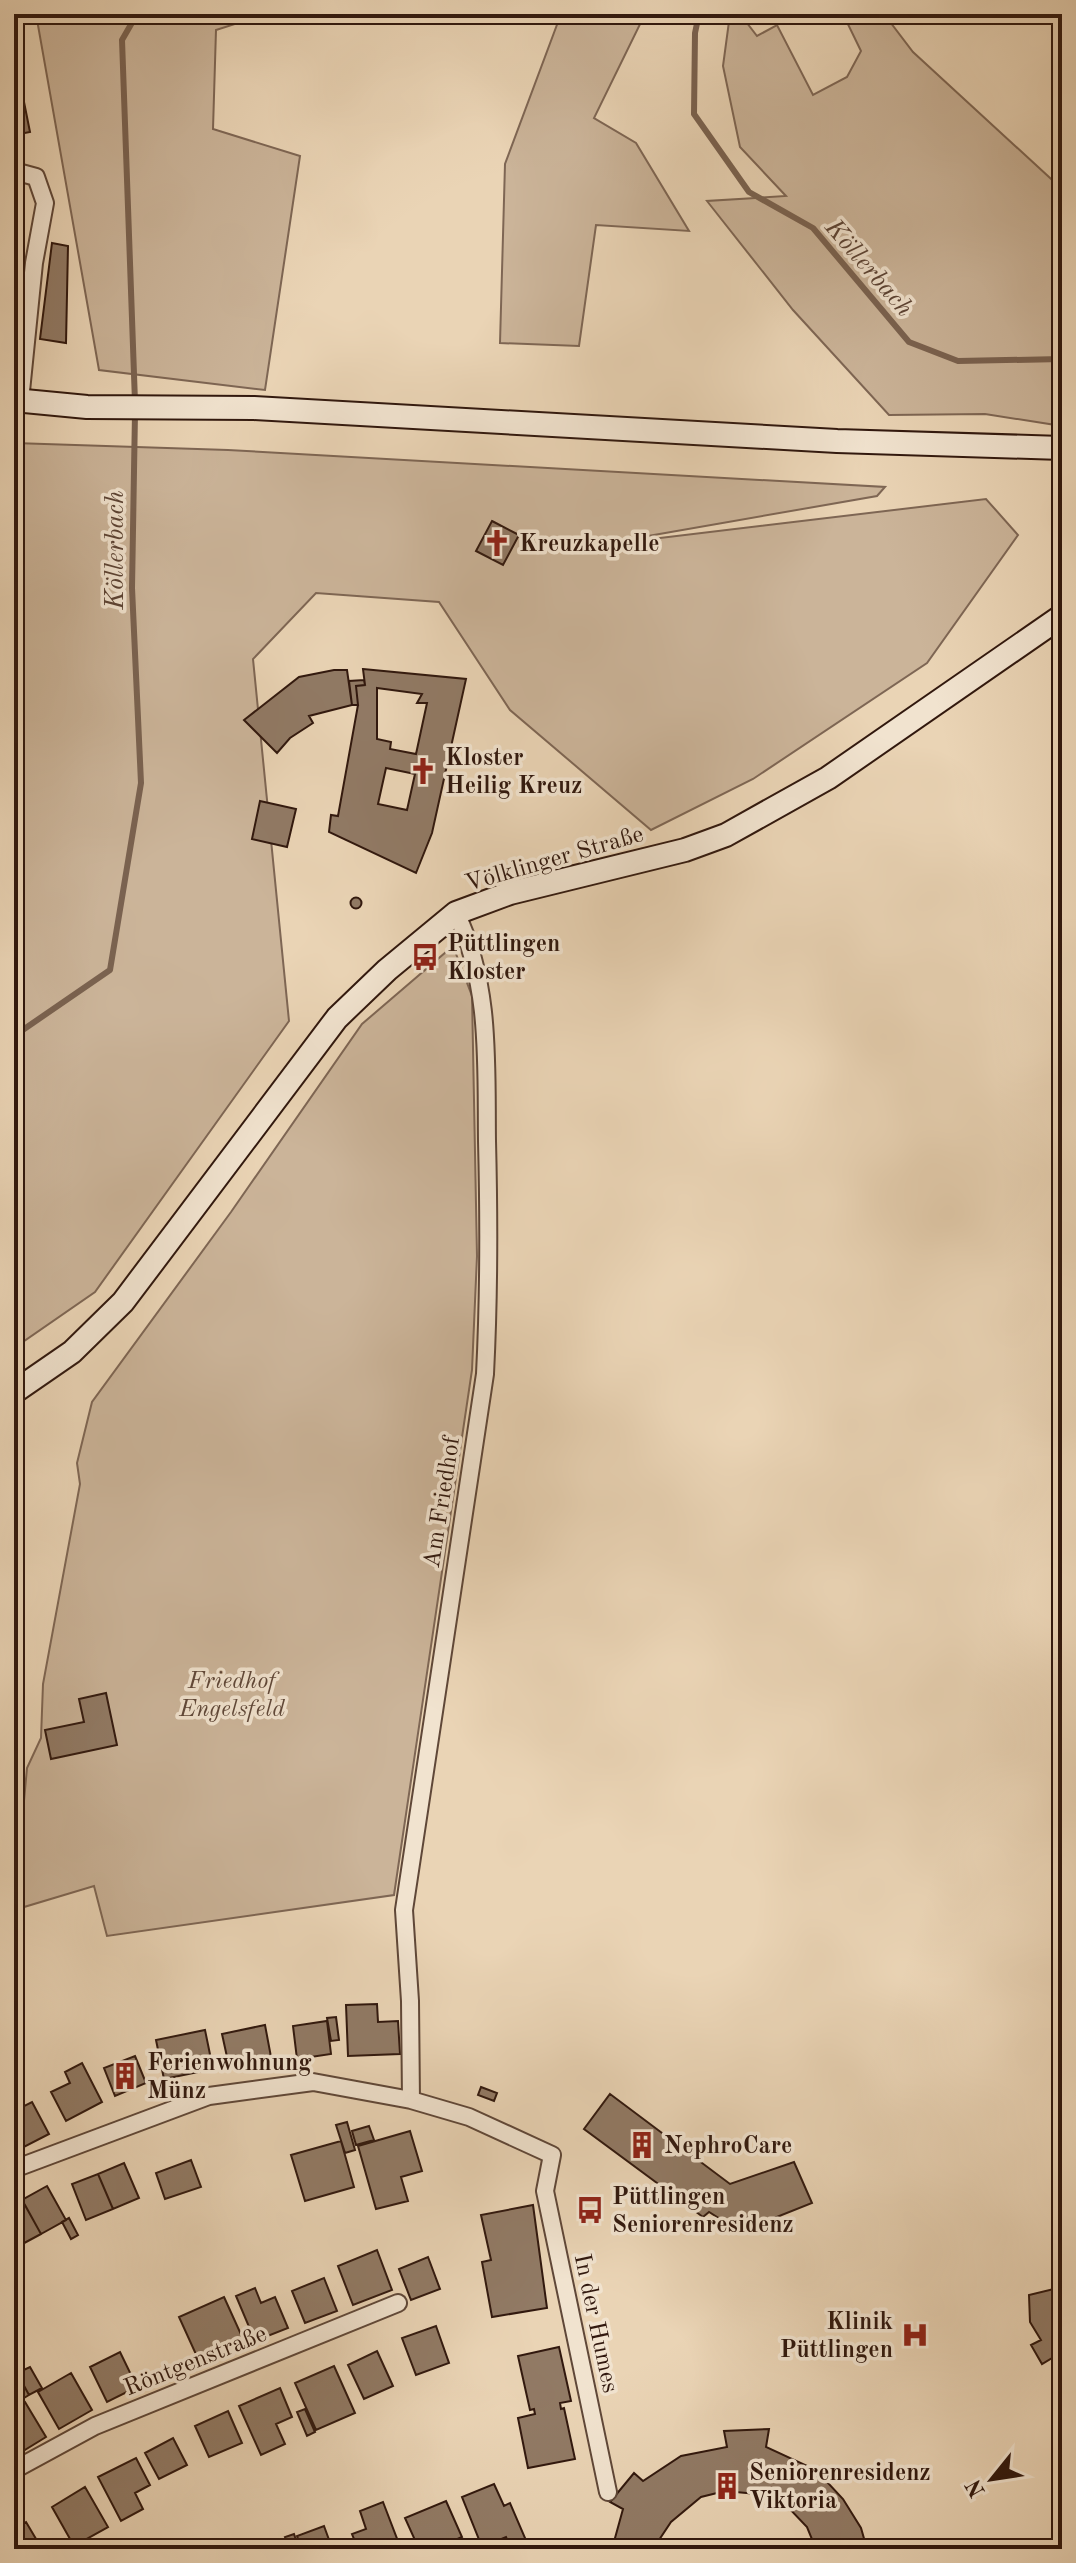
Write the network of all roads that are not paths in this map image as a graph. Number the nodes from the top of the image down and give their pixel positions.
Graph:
1 (14, 171) edge
2 (17, 401) edge
3 (1056, 451) edge
4 (1062, 616) edge
5 (456, 913) junction
6 (14, 1392) edge
7 (411, 2100) junction
8 (14, 2169) edge
9 (398, 2303) dead end
10 (14, 2470) edge
11 (608, 2492) dead end

1 - 2 street
2 - 3 street
4 - 5 street, Völklinger Straße
5 - 6 street, Völklinger Straße
5 - 7 street, Am Friedhof
7 - 8 street, In der Humes
7 - 11 street, In der Humes
9 - 10 street, Röntgenstraße

